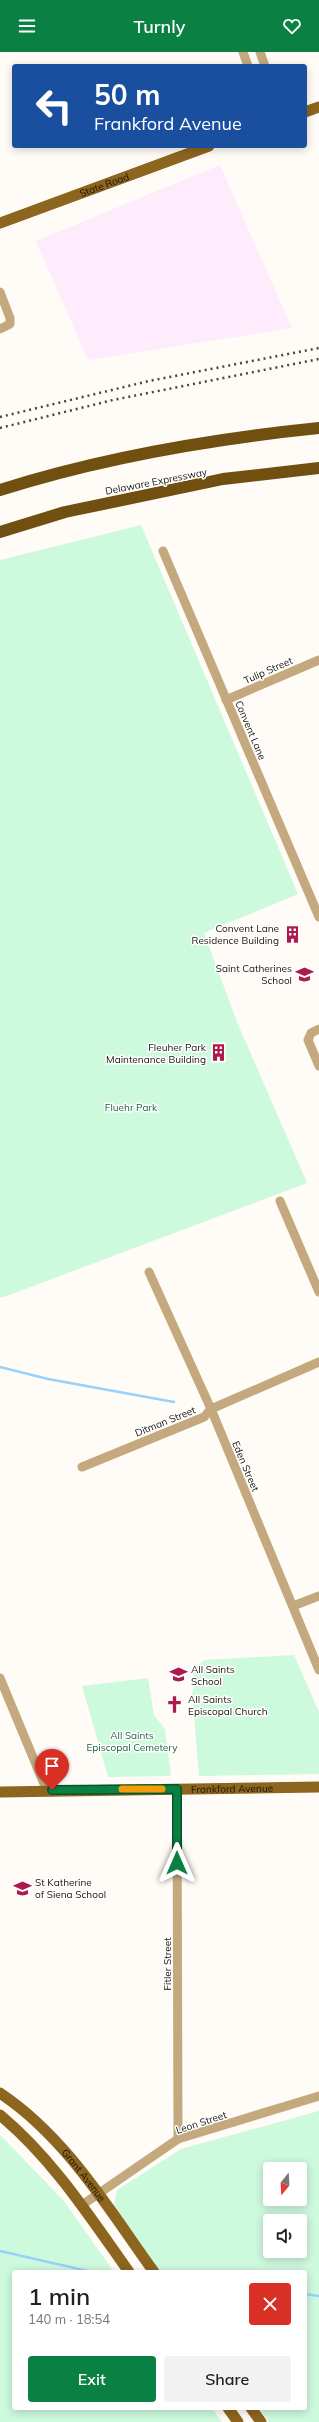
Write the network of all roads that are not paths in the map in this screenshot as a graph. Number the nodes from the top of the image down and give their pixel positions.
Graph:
1 (243, 52) edge
2 (260, 52) edge
3 (247, 64) edge
4 (264, 64) edge
5 (319, 107) edge
6 (307, 111) edge
7 (204, 148) edge
8 (0, 223) edge
9 (0, 292) edge
10 (0, 330) edge
11 (319, 428) edge
12 (319, 468) edge
13 (0, 490) edge
14 (0, 532) edge
15 (163, 551) dead end
16 (319, 660) edge
17 (226, 700) junction
18 (319, 917) edge
19 (319, 1029) edge
20 (319, 1066) edge
21 (280, 1201) dead end
22 (150, 1272) dead end
23 (319, 1292) edge
24 (319, 1362) edge
25 (210, 1409) junction
26 (82, 1467) dead end
27 (319, 1596) edge
28 (293, 1606) junction
29 (319, 1670) edge
30 (0, 1678) edge
31 (319, 1787) edge
32 (177, 1789) junction
33 (47, 1791) junction
34 (0, 1792) edge
35 (0, 2093) edge
36 (319, 2096) edge
37 (0, 2115) edge
38 (178, 2139) junction
39 (98, 2194) junction
40 (82, 2206) junction
41 (128, 2270) edge
42 (153, 2270) edge
43 (229, 2410) edge
44 (252, 2410) edge
45 (238, 2422) edge
46 (260, 2422) edge

1 - 3 street
2 - 4 street
5 - 6 main road
7 - 8 main road, State Road
9 - 10 street
11 - 13 highway
12 - 14 highway, Delaware Expressway
15 - 17 street, Convent Lane
16 - 17 street, Tulip Street
17 - 18 street, Convent Lane
19 - 20 street
21 - 23 street
22 - 25 street, Eden Street
24 - 25 street, Ditman Street
25 - 26 street, Ditman Street
25 - 28 street, Eden Street
27 - 28 street
28 - 29 street, Eden Street
30 - 33 street
31 - 32 main road, Frankford Avenue
32 - 33 main road, Frankford Avenue
32 - 38 street, Fitler Street
33 - 34 main road, Frankford Avenue
35 - 39 main road, Grant Avenue
36 - 38 street, Leon Street
37 - 40 main road, Grant Avenue
38 - 39 street, Leon Street
39 - 40 street, Leon Street
39 - 42 main road, Grant Avenue
40 - 41 main road, Grant Avenue
43 - 45 main road
44 - 46 main road

